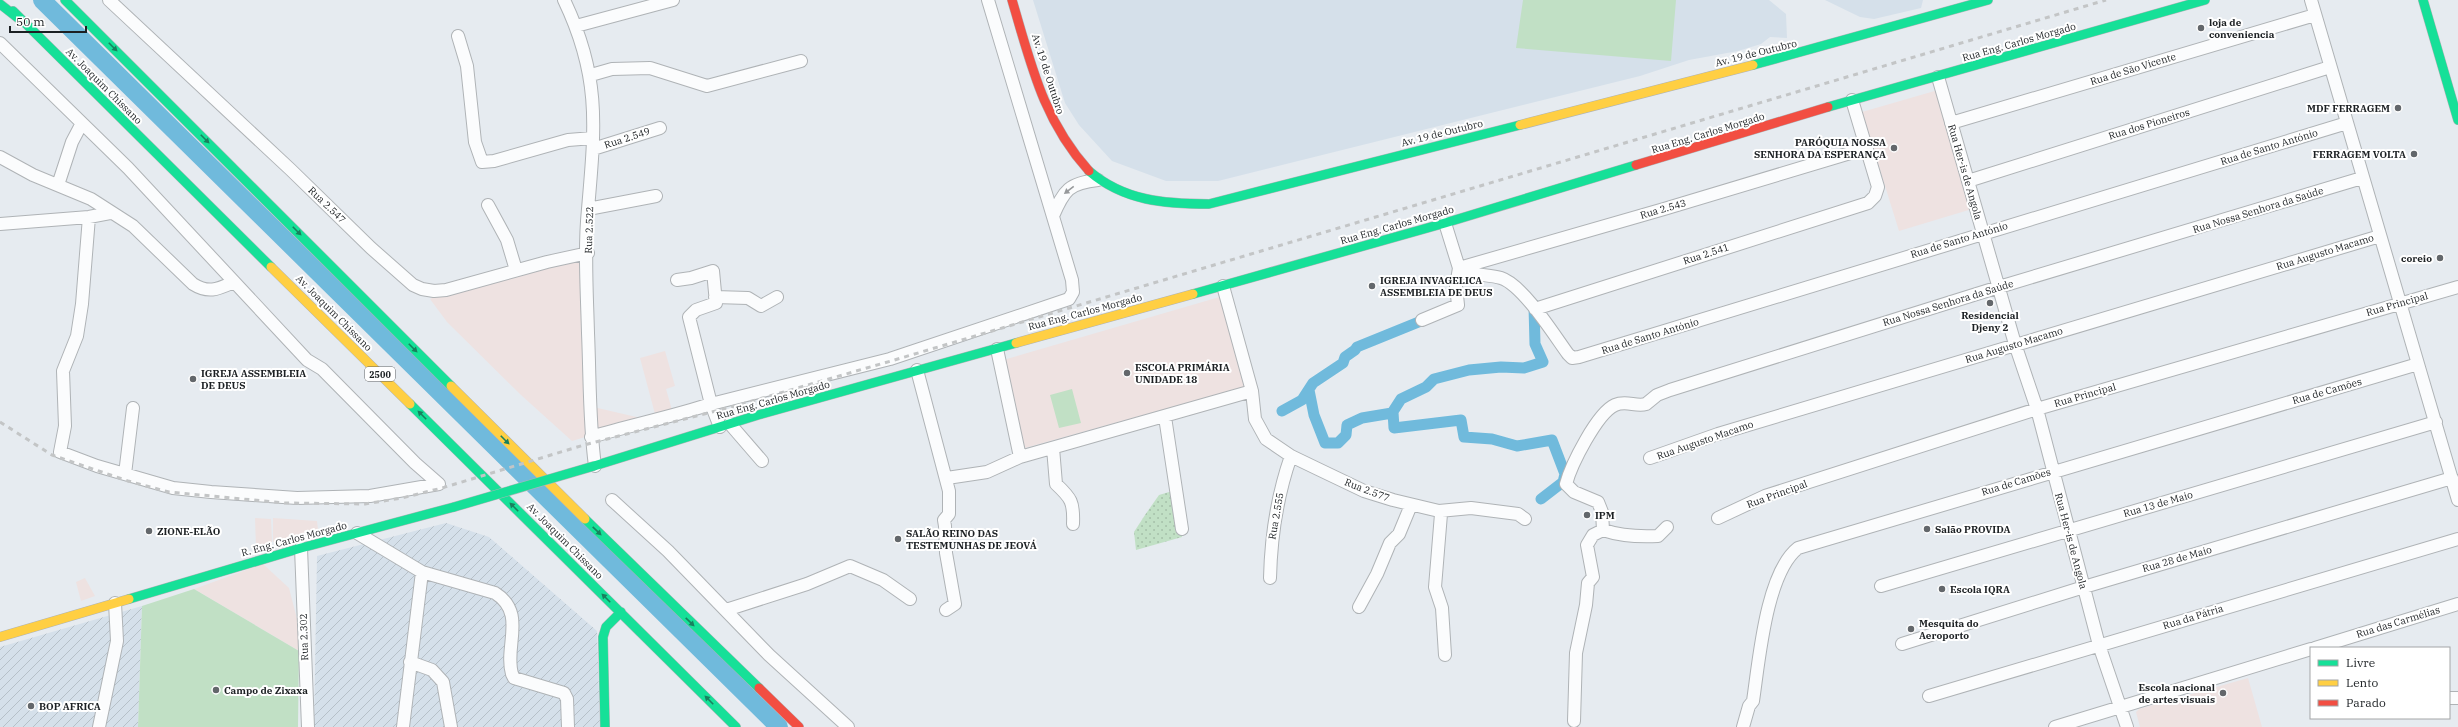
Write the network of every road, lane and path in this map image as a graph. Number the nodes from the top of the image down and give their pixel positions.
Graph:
1 (2, 0) edge
2 (65, 0) edge
3 (109, 0) edge
4 (564, 0) edge
5 (673, 0) edge
6 (988, 0) edge
7 (1012, 0) edge
8 (1988, 0) edge
9 (2205, 0) edge
10 (2311, 0) edge
11 (2423, 0) edge
12 (0, 4) edge
13 (2315, 15) junction
14 (23, 22) junction
15 (576, 26) junction
16 (458, 36) dead end
17 (0, 43) edge
18 (801, 61) dead end
19 (2330, 67) junction
20 (591, 75) junction
21 (1938, 77) junction
22 (1852, 100) junction
23 (2458, 120) edge
24 (82, 123) junction
25 (1951, 123) junction
26 (2346, 124) junction
27 (660, 128) dead end
28 (593, 144) junction
29 (1867, 148) junction
30 (0, 157) edge
31 (2362, 178) junction
32 (1098, 180) junction
33 (1968, 181) junction
34 (58, 186) junction
35 (656, 196) dead end
36 (488, 205) dead end
37 (588, 209) junction
38 (110, 213) junction
39 (1052, 216) junction
40 (89, 217) junction
41 (1445, 223) junction
42 (0, 224) edge
43 (1983, 233) junction
44 (2380, 236) junction
45 (588, 253) junction
46 (1459, 268) junction
47 (516, 270) junction
48 (676, 280) dead end
49 (234, 282) junction
50 (1223, 286) junction
51 (1999, 287) junction
52 (2458, 287) edge
53 (778, 297) dead end
54 (715, 298) junction
55 (2400, 303) junction
56 (1535, 309) junction
57 (1422, 320) dead end
58 (2015, 344) junction
59 (997, 348) junction
60 (2418, 364) junction
61 (917, 370) junction
62 (1252, 391) junction
63 (710, 404) junction
64 (133, 408) dead end
65 (2037, 409) junction
66 (1165, 417) junction
67 (2436, 422) junction
68 (725, 425) junction
69 (591, 437) junction
70 (1053, 448) junction
71 (1291, 456) junction
72 (1020, 458) junction
73 (1650, 458) dead end
74 (762, 461) dead end
75 (595, 466) junction
76 (2053, 472) junction
77 (125, 474) junction
78 (947, 478) junction
79 (2452, 478) junction
80 (612, 500) dead end
81 (2458, 500) edge
82 (1411, 505) junction
83 (1439, 511) junction
84 (1718, 518) dead end
85 (1525, 520) dead end
86 (1073, 524) dead end
87 (1667, 527) dead end
88 (1182, 529) dead end
89 (1603, 530) junction
90 (2068, 530) junction
91 (358, 533) junction
92 (2458, 539) edge
93 (301, 548) junction
94 (422, 572) junction
95 (1270, 578) dead end
96 (1881, 586) dead end
97 (2084, 587) junction
98 (910, 599) dead end
99 (115, 602) junction
100 (2458, 604) edge
101 (1359, 607) dead end
102 (726, 610) junction
103 (946, 610) dead end
104 (621, 612) junction
105 (0, 636) edge
106 (1902, 644) dead end
107 (2099, 645) junction
108 (2318, 647) edge
109 (2310, 649) edge
110 (1445, 655) dead end
111 (410, 662) junction
112 (1928, 696) dead end
113 (2120, 708) junction
114 (1574, 721) dead end
115 (99, 727) edge
116 (308, 727) edge
117 (403, 727) edge
118 (451, 727) edge
119 (568, 727) edge
120 (605, 727) edge
121 (736, 727) edge
122 (799, 727) edge
123 (848, 727) edge
124 (1743, 727) edge
125 (2055, 727) edge
126 (2127, 727) edge

1 - 14 main road, Av. Joaquim Chissano
2 -> 122 main road
3 - 47 street, Rua 2.547
4 - 15 street, Rua 2.522
5 - 15 street
6 - 39 street
7 - 32 main road, Av. 19 de Outubro
8 - 32 main road, Av. 19 de Outubro
9 - 21 main road, Rua Eng. Carlos Morgado
10 - 13 street
11 - 23 main road
12 - 14 main road
13 - 19 street
13 - 25 street, Rua de São Vicente
104 -> 14 main road, Av. Joaquim Chissano / 2500
15 - 20 street, Rua 2.522
16 - 28 street, Rua 2.549
17 - 24 street
18 - 20 street
19 - 26 street
19 - 33 street, Rua dos Pioneiros
20 - 28 street, Rua 2.522
21 - 22 main road, Rua Eng. Carlos Morgado
21 - 25 street, Rua Her-is de Angola
22 - 29 street
22 - 41 main road, Rua Eng. Carlos Morgado
24 - 34 street
24 - 49 street
25 - 33 street, Rua Her-is de Angola
26 - 31 street
26 - 43 street, Rua de Santo António
27 - 28 street, Rua 2.549
28 - 37 street, Rua 2.522
29 - 46 street, Rua 2.543
29 - 56 street, Rua 2.541
30 - 34 street
31 - 44 street
31 - 51 street, Rua Nossa Senhora da Saúde
32 -> 39 street
33 - 43 street, Rua Her-is de Angola
34 - 38 street
35 - 37 street
36 - 47 street
37 - 45 street, Rua 2.522
38 - 40 street
38 - 49 street
39 - 63 street
40 - 42 street
40 - 77 street
41 - 46 street
41 - 50 main road, Rua Eng. Carlos Morgado
43 - 51 street, Rua Her-is de Angola
43 - 56 street, Rua de Santo António
44 - 55 street
44 - 58 street, Rua Augusto Macamo
45 - 47 street, Rua 2.547
45 - 69 street, Rua 2.522
46 - 56 street
46 - 57 street
48 - 54 street
49 - 77 street
50 - 59 main road, Rua Eng. Carlos Morgado
50 - 62 street, Rua 2.577
51 - 58 street, Rua Her-is de Angola
51 - 89 street, Rua Nossa Senhora da Saúde
52 - 55 street, Rua Principal
53 - 54 street
54 - 63 street
55 - 60 street
55 - 65 street, Rua Principal
58 - 65 street, Rua Her-is de Angola
58 - 73 street, Rua Augusto Macamo
59 - 61 main road, Rua Eng. Carlos Morgado
59 - 72 street
60 - 67 street
60 - 76 street, Rua de Camões
61 - 68 main road, Rua Eng. Carlos Morgado
61 - 78 street
62 - 66 street
62 - 71 street, Rua 2.577
63 - 68 street
63 - 69 street
64 - 77 street
65 - 76 street, Rua Her-is de Angola
65 - 84 street, Rua Principal
66 - 70 street
66 - 88 street
67 - 79 street
67 - 90 street, Rua 13 de Maio
68 - 74 street
68 - 75 main road, Rua Eng. Carlos Morgado
69 - 75 street, Rua 2.522
70 - 72 street
70 - 86 street
71 - 82 street, Rua 2.577
71 - 95 street, Rua 2.555
72 - 78 street
75 - 91 main road, R. Eng. Carlos Morgado, bridge
76 - 90 street, Rua Her-is de Angola
76 - 124 street, Rua de Camões
78 - 103 street
79 - 81 street
79 - 97 street, Rua 28 de Maio
80 - 102 street
82 - 83 street, Rua 2.577
82 - 101 street
83 - 85 street, Rua 2.577
83 - 110 street
87 - 89 street
89 - 114 street
90 - 96 street, Rua 13 de Maio
90 - 97 street, Rua Her-is de Angola
91 - 93 main road, R. Eng. Carlos Morgado
91 - 94 street
92 - 107 street, Rua da Pátria
93 - 99 main road, R. Eng. Carlos Morgado
93 - 116 street, Rua 2.302
94 - 111 street
94 - 119 street
97 - 106 street, Rua 28 de Maio
97 - 107 street, Rua Her-is de Angola
98 - 102 street
99 - 105 main road, R. Eng. Carlos Morgado
99 - 115 street
100 - 108 street, Rua das Carmélias
102 - 123 street
104 - 120 main road
121 -> 104 main road, Av. Joaquim Chissano / 2500
107 - 112 street, Rua da Pátria
107 - 113 street, Rua Her-is de Angola
109 - 113 street
111 - 117 street
111 - 118 street
113 - 125 street
113 - 126 street, Rua Her-is de Angola

